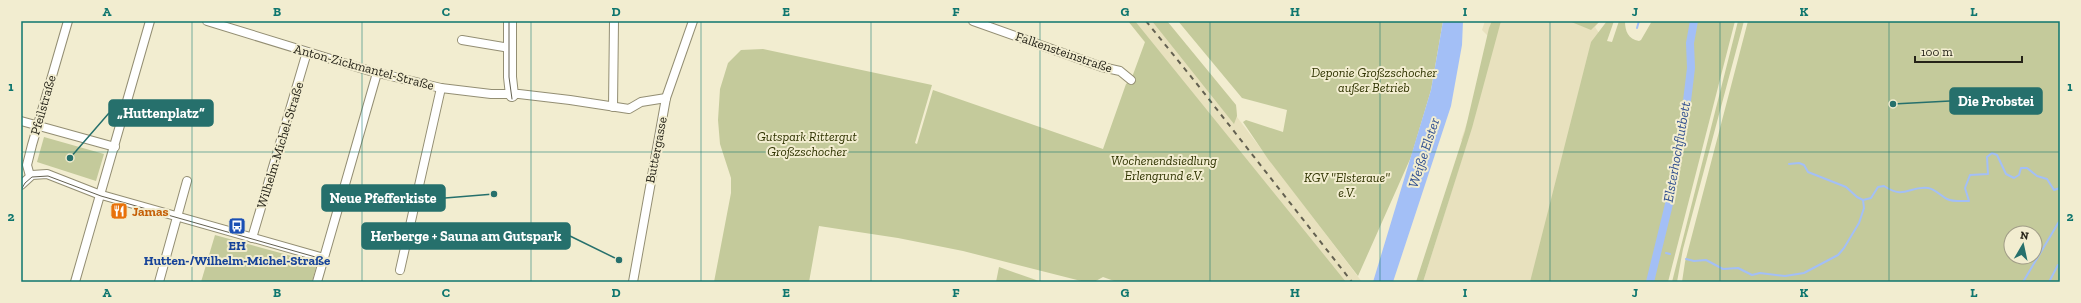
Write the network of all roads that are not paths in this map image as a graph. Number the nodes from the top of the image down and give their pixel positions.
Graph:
1 (68, 21) edge
2 (150, 21) edge
3 (207, 21) edge
4 (510, 21) edge
5 (614, 21) edge
6 (693, 21) edge
7 (973, 21) edge
8 (462, 40) dead end
9 (510, 48) junction
10 (307, 52) junction
11 (378, 73) junction
12 (1131, 80) dead end
13 (441, 88) junction
14 (512, 95) junction
15 (666, 98) junction
16 (613, 107) junction
17 (21, 121) edge
18 (37, 126) junction
19 (115, 147) junction
20 (30, 176) junction
21 (187, 181) dead end
22 (21, 185) edge
23 (101, 195) junction
24 (177, 216) junction
25 (252, 238) junction
26 (324, 258) junction
27 (400, 270) dead end
28 (76, 282) edge
29 (159, 282) edge
30 (317, 282) edge
31 (633, 282) edge

1 - 18 street, Pfeilstraße
2 - 19 street
3 - 10 street, Anton-Zickmantel-Straße
4 - 9 main road
5 - 16 street
6 - 15 street, Buttergasse
7 - 12 street, Falkensteinstraße
8 - 9 street
9 - 14 main road
10 - 11 street, Anton-Zickmantel-Straße
10 - 25 street, Wilhelm-Michel-Straße
11 - 13 street, Anton-Zickmantel-Straße
11 - 26 street
13 - 14 street, Anton-Zickmantel-Straße
13 - 27 street
14 - 16 street, Anton-Zickmantel-Straße
15 - 16 street, Anton-Zickmantel-Straße
15 - 31 street, Buttergasse
17 - 18 street
18 - 19 street
18 - 20 street, Pfeilstraße
19 - 23 street
20 - 22 street
20 - 23 street
21 - 24 street
23 - 24 street
23 - 28 street
24 - 25 street
24 - 29 street
25 - 26 street
26 - 30 street

